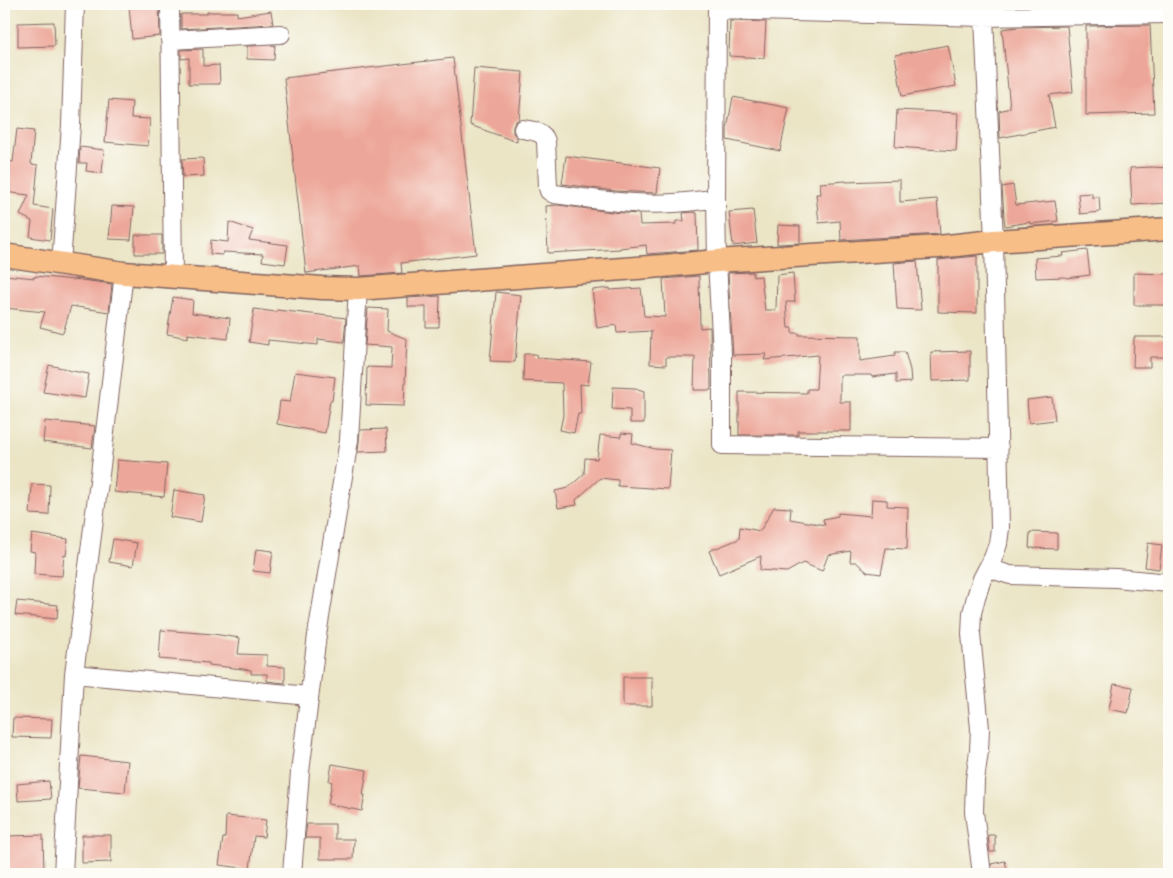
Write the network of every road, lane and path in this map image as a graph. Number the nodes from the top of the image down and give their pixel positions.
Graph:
1 (75, 4) edge
2 (170, 4) edge
3 (717, 7) edge
4 (1169, 14) edge
5 (984, 17) junction
6 (282, 34) dead end
7 (170, 40) junction
8 (523, 129) dead end
9 (716, 198) junction
10 (1169, 229) edge
11 (994, 241) junction
12 (4, 256) edge
13 (717, 261) junction
14 (61, 264) junction
15 (124, 273) junction
16 (173, 277) junction
17 (358, 289) junction
18 (999, 448) junction
19 (988, 568) junction
20 (1169, 583) edge
21 (74, 674) junction
22 (309, 696) junction
23 (63, 874) edge
24 (292, 874) edge
25 (982, 874) edge

1 - 14 street
2 - 7 street
3 - 5 street
3 - 9 street
4 - 5 street
5 - 11 street
6 - 7 street
7 - 16 street
8 - 9 street
9 - 13 street
10 - 11 main road
11 - 13 main road
11 - 18 street
12 - 14 main road
13 - 17 main road
13 - 18 street
14 - 15 main road
15 - 16 main road
15 - 21 street
16 - 17 main road
17 - 22 street
18 - 19 street
19 - 20 street
19 - 25 street
21 - 22 street
21 - 23 street
22 - 24 street

